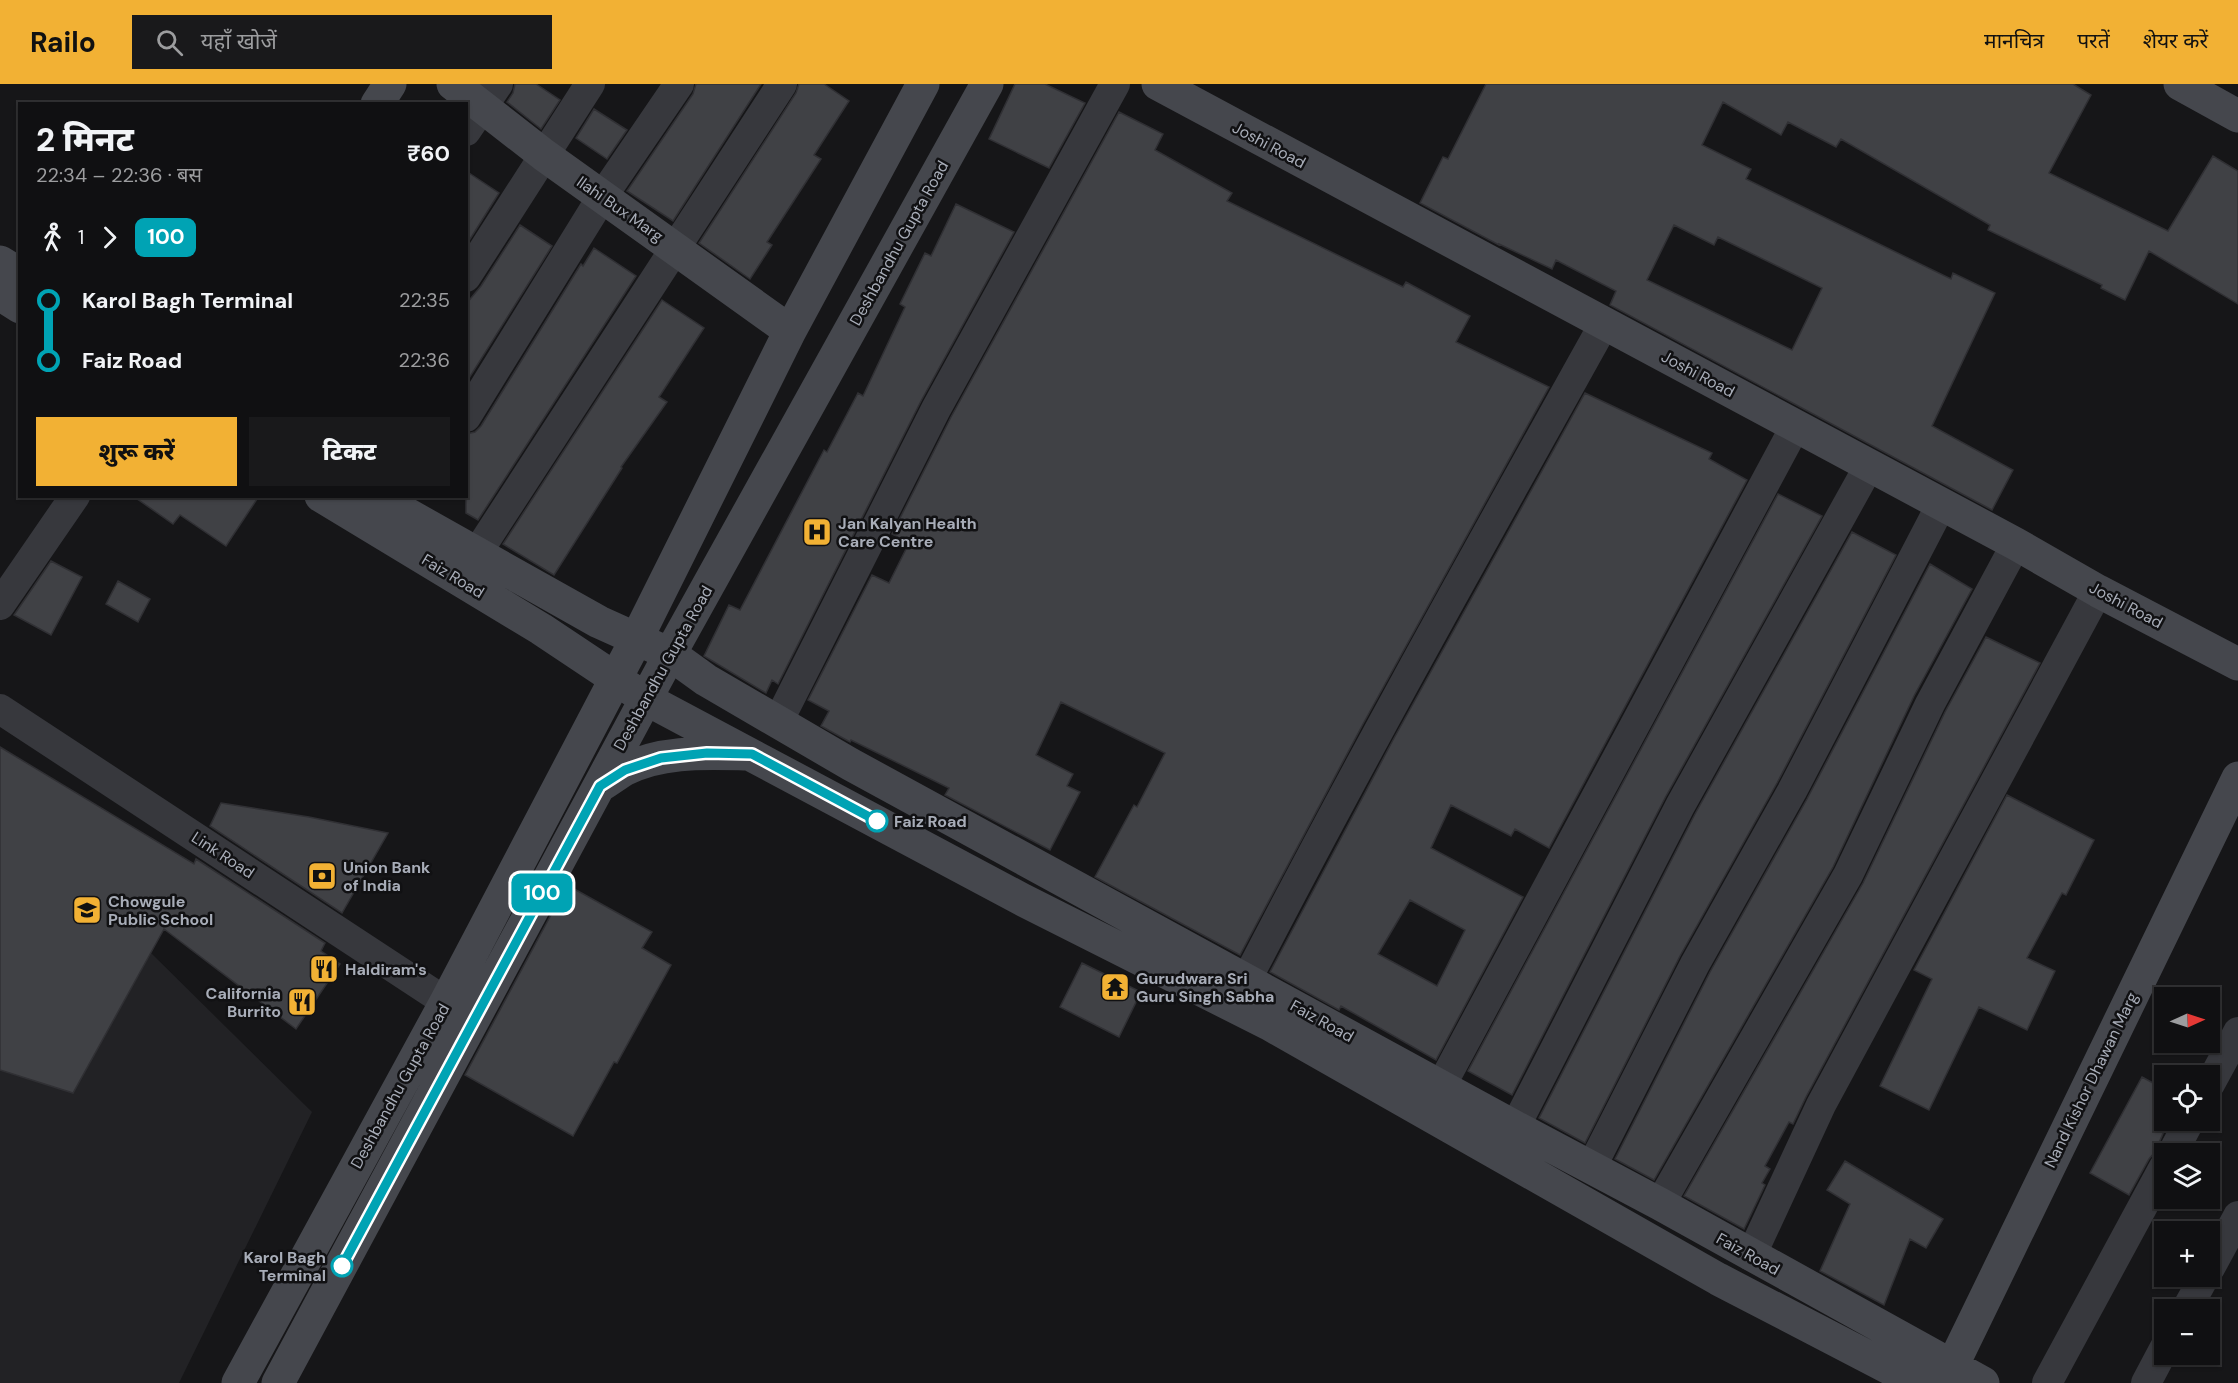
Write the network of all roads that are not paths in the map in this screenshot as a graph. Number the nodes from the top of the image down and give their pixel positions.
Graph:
1 (390, 84) edge
2 (453, 84) edge
3 (590, 84) edge
4 (679, 84) edge
5 (782, 84) edge
6 (923, 84) edge
7 (987, 84) edge
8 (1115, 84) edge
9 (1158, 84) edge
10 (2180, 84) edge
11 (378, 102) edge
12 (482, 107) edge
13 (2238, 116) edge
14 (544, 154) junction
15 (602, 197) junction
16 (676, 248) junction
17 (0, 262) edge
18 (18, 273) edge
19 (468, 274) edge
20 (0, 294) edge
21 (18, 306) edge
22 (1604, 324) junction
23 (790, 331) junction
24 (468, 414) edge
25 (1795, 427) junction
26 (1869, 466) junction
27 (74, 498) edge
28 (324, 498) edge
29 (383, 498) edge
30 (412, 505) edge
31 (1941, 505) junction
32 (2016, 544) junction
33 (477, 553) junction
34 (2098, 591) junction
35 (0, 604) edge
36 (637, 638) junction
37 (670, 654) junction
38 (2238, 664) edge
39 (614, 679) junction
40 (646, 699) junction
41 (0, 709) edge
42 (778, 722) junction
43 (752, 754) junction
44 (2238, 778) edge
45 (600, 786) junction
46 (1247, 979) junction
47 (446, 1002) junction
48 (2238, 1032) edge
49 (2220, 1065) edge
50 (1441, 1086) junction
51 (1515, 1127) junction
52 (1591, 1168) junction
53 (2154, 1185) edge
54 (1660, 1204) junction
55 (2238, 1216) edge
56 (2220, 1249) edge
57 (1751, 1256) junction
58 (2156, 1365) edge
59 (1948, 1374) edge
60 (238, 1383) edge
61 (278, 1383) edge
62 (1918, 1383) edge
63 (1983, 1383) edge
64 (2047, 1383) edge
65 (2146, 1383) edge

1 - 11 street
2 - 12 street, Ilahi Bux Marg
3 - 14 street
4 - 15 street
5 - 16 street
6 - 23 street, Deshbandhu Gupta Road
7 - 37 street, Deshbandhu Gupta Road
8 - 42 street
9 - 22 street, Joshi Road
10 - 13 street
12 - 14 street, Ilahi Bux Marg
14 - 15 street, Ilahi Bux Marg
14 - 19 street
15 - 16 street, Ilahi Bux Marg
15 - 24 street
16 - 23 street, Ilahi Bux Marg
16 - 33 street
17 - 18 street
20 - 21 street
22 - 25 street, Joshi Road
22 - 46 street
23 - 36 street, Deshbandhu Gupta Road
25 - 26 street, Joshi Road
25 - 50 street
26 - 31 street, Joshi Road
26 - 51 street
27 - 35 street
28 - 39 street, Faiz Road
29 - 30 street, Faiz Road
30 - 33 street, Faiz Road
31 - 32 street, Joshi Road
31 - 52 street
32 - 34 street, Joshi Road
32 - 54 street
33 - 36 street, Faiz Road
34 - 38 street, Joshi Road
34 - 57 street
36 - 37 street, Faiz Road
36 - 39 street, Deshbandhu Gupta Road
37 - 40 street, Deshbandhu Gupta Road
37 - 42 street, Faiz Road
39 - 40 street, Faiz Road
39 - 47 street, Deshbandhu Gupta Road
40 - 43 street, Faiz Road
40 - 45 street, Deshbandhu Gupta Road
41 - 47 street, Link Road
42 - 46 street, Faiz Road
43 - 45 street
43 - 62 street, Faiz Road
44 - 59 street, Nand Kishor Dhawan Marg
45 - 61 street, Deshbandhu Gupta Road
46 - 50 street, Faiz Road
47 - 60 street, Deshbandhu Gupta Road
48 - 49 street
50 - 51 street, Faiz Road
51 - 52 street, Faiz Road
52 - 54 street, Faiz Road
53 - 64 street
54 - 57 street, Faiz Road
55 - 56 street
57 - 59 street, Faiz Road
58 - 65 street
59 - 63 street, Faiz Road

